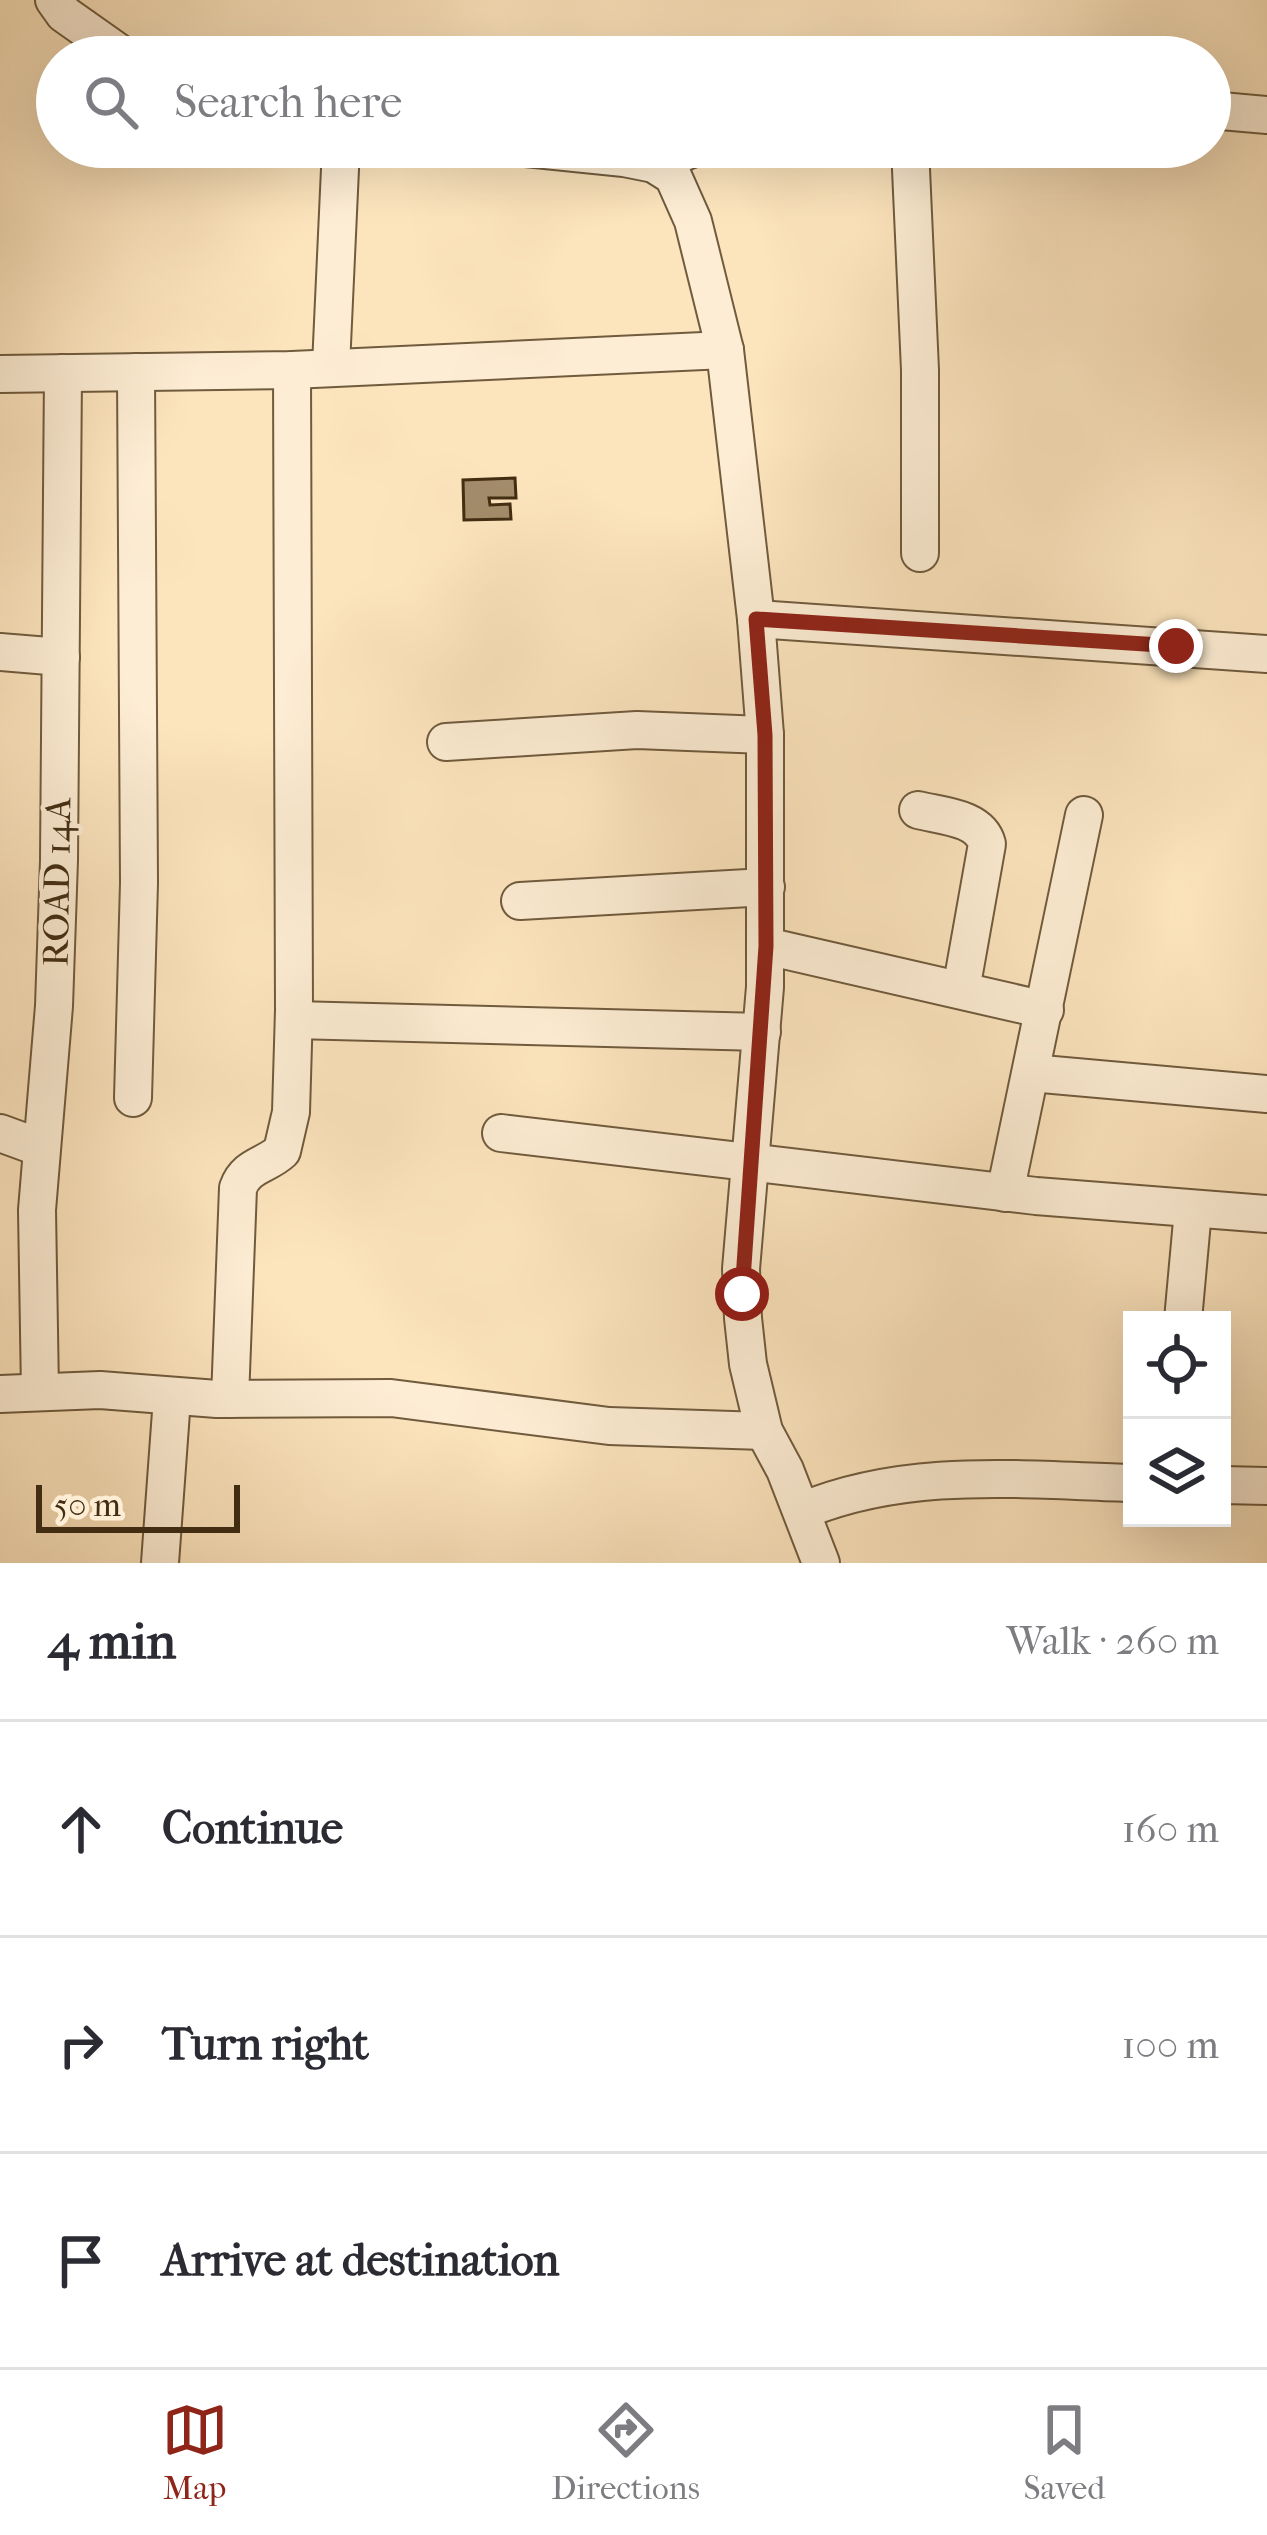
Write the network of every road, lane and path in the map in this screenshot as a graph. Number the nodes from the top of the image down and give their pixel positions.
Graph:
1 (54, 0) edge
2 (95, 36) edge
3 (1231, 112) edge
4 (1267, 116) edge
5 (340, 168) edge
6 (660, 168) edge
7 (911, 168) edge
8 (725, 350) junction
9 (331, 366) junction
10 (292, 370) junction
11 (136, 372) junction
12 (63, 373) junction
13 (0, 374) edge
14 (920, 553) dead end
15 (756, 619) junction
16 (0, 652) edge
17 (1267, 654) edge
18 (62, 657) junction
19 (765, 735) junction
20 (446, 742) dead end
21 (917, 810) dead end
22 (1084, 814) dead end
23 (766, 887) junction
24 (520, 901) dead end
25 (766, 946) junction
26 (961, 991) junction
27 (1045, 1010) junction
28 (294, 1020) junction
29 (762, 1032) junction
30 (1031, 1073) junction
31 (1267, 1094) edge
32 (133, 1098) dead end
33 (0, 1132) edge
34 (501, 1133) dead end
35 (41, 1148) junction
36 (749, 1161) junction
37 (1005, 1192) junction
38 (1193, 1210) junction
39 (1267, 1214) edge
40 (1184, 1311) edge
41 (40, 1391) junction
42 (0, 1394) edge
43 (172, 1398) junction
44 (230, 1400) junction
45 (764, 1431) junction
46 (1123, 1483) edge
47 (1231, 1485) edge
48 (1267, 1486) edge
49 (802, 1511) junction
50 (160, 1563) edge
51 (821, 1563) edge

1 - 2 street
3 - 4 street
5 - 9 street
6 - 8 street
7 - 14 street
8 - 9 street
8 - 15 street
9 - 10 street
10 - 11 street
10 - 28 street
11 - 12 street
11 - 32 street
12 - 13 street
12 - 18 street, ROAD 14A
15 - 17 street
15 - 19 street
16 - 18 street
18 - 35 street, ROAD 14A
19 - 20 street
19 - 23 street
21 - 26 street
22 - 27 street
23 - 24 street
23 - 25 street
25 - 26 street
25 - 29 street
26 - 27 street
27 - 30 street
28 - 29 street
28 - 44 street
29 - 36 street
30 - 31 street
30 - 37 street
33 - 35 street
34 - 36 street
35 - 41 street, ROAD 14A
36 - 37 street
36 - 45 street
37 - 38 street
38 - 39 street
38 - 40 street
41 - 42 street
41 - 43 street
43 - 44 street
43 - 50 street
44 - 45 street
45 - 49 street
46 - 49 street
47 - 48 street
49 - 51 street

